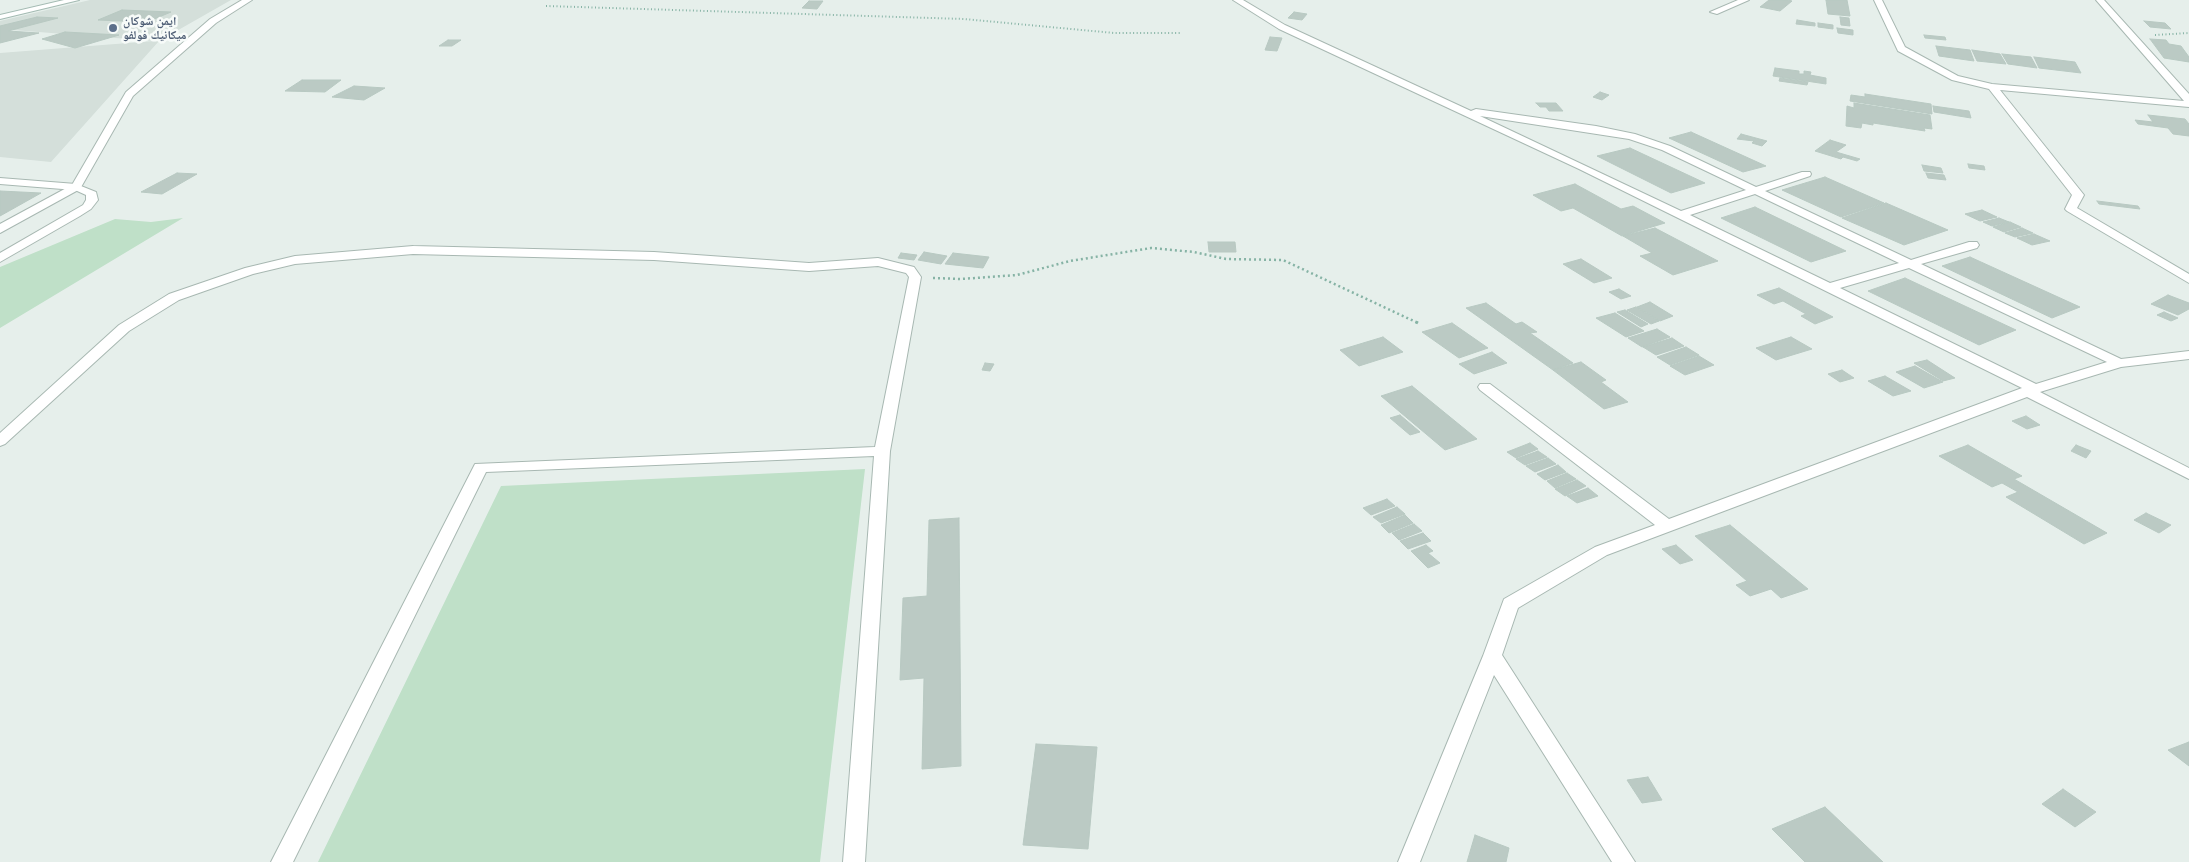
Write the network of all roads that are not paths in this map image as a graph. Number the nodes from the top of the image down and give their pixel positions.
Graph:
1 (44, 0) edge
2 (75, 0) edge
3 (248, 0) edge
4 (1237, 0) edge
5 (1745, 0) edge
6 (1878, 0) edge
7 (2100, 0) edge
8 (0, 10) edge
9 (1714, 12) dead end
10 (0, 17) edge
11 (1992, 87) junction
12 (2189, 100) edge
13 (2189, 104) edge
14 (1462, 110) junction
15 (1806, 174) dead end
16 (0, 181) edge
17 (76, 187) junction
18 (1755, 190) junction
19 (1680, 215) junction
20 (0, 229) edge
21 (1973, 245) dead end
22 (0, 258) edge
23 (1910, 264) junction
24 (2189, 279) edge
25 (1828, 288) junction
26 (2189, 354) edge
27 (2119, 363) junction
28 (1485, 387) dead end
29 (2031, 390) junction
30 (0, 441) edge
31 (882, 452) junction
32 (2189, 474) edge
33 (1667, 526) junction
34 (1492, 656) junction
35 (282, 862) edge
36 (854, 862) edge
37 (1409, 862) edge
38 (1624, 862) edge

1 - 8 street
2 - 10 street
3 - 17 street
4 - 14 street
5 - 9 street
6 - 11 street
7 - 12 street
11 - 13 street
11 - 24 street
14 - 18 street
14 - 19 street
15 - 18 street
16 - 17 street
17 - 20 street
17 - 22 street
18 - 19 street
18 - 23 street
19 - 25 street
21 - 23 street
23 - 25 street
23 - 27 street
25 - 29 street
26 - 27 street
27 - 29 street
28 - 33 street
29 - 32 street
29 - 33 street
30 - 31 street
31 - 35 street
31 - 36 street
33 - 34 street
34 - 37 street
34 - 38 street

